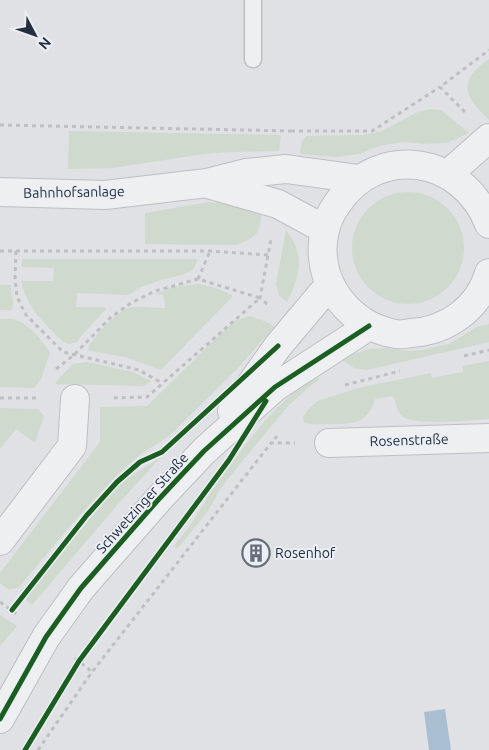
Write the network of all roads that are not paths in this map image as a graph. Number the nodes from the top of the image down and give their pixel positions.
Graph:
1 (253, 0) edge
2 (254, 60) dead end
3 (489, 138) edge
4 (448, 174) junction
5 (360, 179) junction
6 (207, 183) junction
7 (0, 192) edge
8 (487, 213) edge
9 (324, 229) junction
10 (489, 272) edge
11 (330, 284) junction
12 (482, 302) edge
13 (369, 326) junction
14 (75, 399) road end
15 (489, 438) edge
16 (329, 443) dead end
17 (204, 451) junction
18 (0, 542) edge
19 (0, 719) edge

1 - 2 lane
3 - 4 street
4 - 5 street
4 - 8 street
5 - 6 street, Bahnhofsanlage
5 - 9 street
6 - 7 street, Bahnhofsanlage
6 - 9 street, Bahnhofsanlage
9 - 11 street
10 - 12 street
11 - 13 street
11 - 17 street, Schwetzinger Straße
12 - 13 street
13 - 17 street, Schwetzinger Straße
14 - 18 street
15 - 16 street, Rosenstraße
17 - 19 street, Schwetzinger Straße

